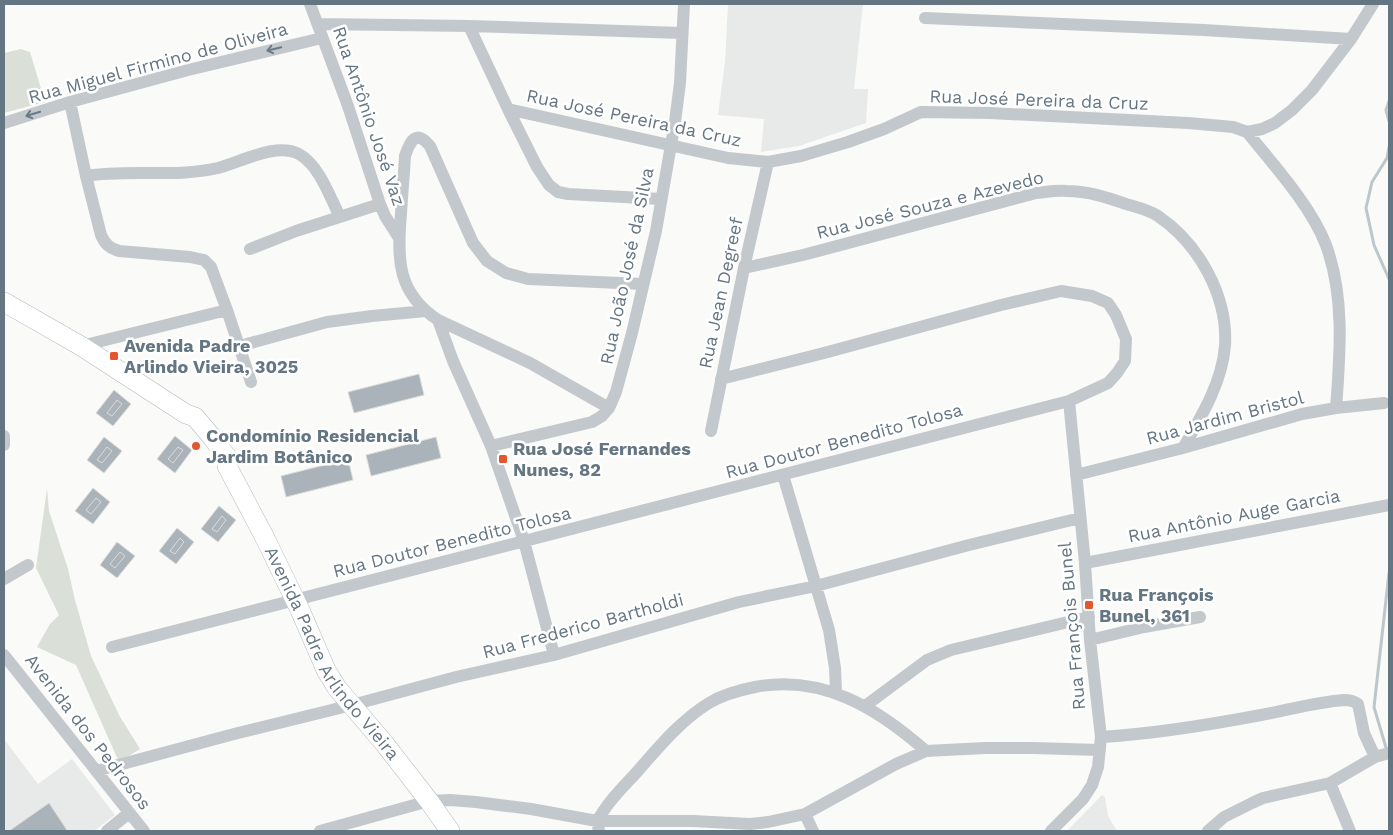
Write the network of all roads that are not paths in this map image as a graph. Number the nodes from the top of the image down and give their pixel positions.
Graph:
1 (310, 4) edge
2 (684, 4) edge
3 (1373, 4) edge
4 (925, 18) dead end
5 (318, 24) junction
6 (469, 26) junction
7 (682, 32) junction
8 (322, 38) junction
9 (1352, 39) junction
10 (70, 102) junction
11 (508, 109) junction
12 (4, 123) edge
13 (1247, 132) junction
14 (671, 145) junction
15 (768, 162) junction
16 (86, 176) junction
17 (661, 199) junction
18 (380, 204) junction
19 (340, 217) junction
20 (399, 238) junction
21 (250, 249) dead end
22 (744, 268) junction
23 (643, 284) junction
24 (4, 302) edge
25 (227, 310) junction
26 (426, 311) junction
27 (438, 320) junction
28 (81, 346) junction
29 (240, 346) junction
30 (721, 379) junction
31 (251, 382) dead end
32 (1069, 401) junction
33 (1384, 403) dead end
34 (609, 408) junction
35 (1336, 408) junction
36 (711, 431) dead end
37 (4, 436) edge
38 (4, 445) edge
39 (491, 446) junction
40 (1183, 448) junction
41 (784, 474) junction
42 (1076, 475) junction
43 (1389, 505) edge
44 (1080, 518) junction
45 (524, 541) junction
46 (1085, 563) junction
47 (28, 564) dead end
48 (4, 579) edge
49 (816, 586) junction
50 (295, 600) junction
51 (1200, 616) dead end
52 (1089, 617) junction
53 (1090, 640) junction
54 (112, 647) dead end
55 (4, 655) edge
56 (554, 655) junction
57 (836, 692) junction
58 (352, 705) junction
59 (865, 706) junction
60 (1101, 744) junction
61 (926, 751) junction
62 (1389, 753) edge
63 (1374, 757) junction
64 (96, 771) junction
65 (1330, 782) junction
66 (429, 801) junction
67 (129, 813) junction
68 (805, 814) junction
69 (598, 826) edge
70 (107, 831) edge
71 (144, 831) edge
72 (320, 831) edge
73 (450, 831) edge
74 (813, 831) edge
75 (1050, 831) edge
76 (1208, 831) edge
77 (1350, 831) edge

1 - 5 street, Rua Antônio José Vaz
2 - 7 street, Rua João José da Silva
3 - 9 street
4 - 9 street
5 - 6 street
5 - 8 street, Rua Antônio José Vaz
6 - 7 street
6 - 11 street
7 - 14 street, Rua João José da Silva
8 -> 10 street, Rua Miguel Firmino de Oliveira
8 - 18 street, Rua Antônio José Vaz
9 - 13 street
10 -> 12 street, Rua Miguel Firmino de Oliveira
10 - 16 street
11 - 14 street, Rua José Pereira da Cruz
11 - 17 street
13 - 15 street, Rua José Pereira da Cruz
13 - 35 street
14 - 15 street, Rua José Pereira da Cruz
14 - 17 street, Rua João José da Silva
15 - 22 street, Rua Jean Degreef
16 - 19 street
16 - 25 street
17 - 23 street, Rua João José da Silva
18 - 19 street
18 - 20 street, Rua Antônio José Vaz
19 - 21 street
20 - 23 street
20 - 26 street
22 - 30 street, Rua Jean Degreef
22 - 40 street, Rua José Souza e Azevedo
23 - 34 street, Rua João José da Silva
24 - 28 main road, Avenida Padre Arlindo Vieira
25 - 28 street
25 - 29 street
26 - 27 street
26 - 29 street
27 - 34 street
27 - 39 street
28 - 50 main road, Avenida Padre Arlindo Vieira
29 - 31 street
30 - 32 street, Rua Doutor Benedito Tolosa
30 - 36 street, Rua Jean Degreef
32 - 41 street, Rua Doutor Benedito Tolosa
32 - 42 street, Rua François Bunel
33 - 35 street, Rua Jardim Bristol
34 - 39 street
35 - 40 street, Rua Jardim Bristol
37 - 38 street
39 - 45 street
40 - 42 street, Rua Jardim Bristol
41 - 45 street, Rua Doutor Benedito Tolosa
41 - 49 street
42 - 44 street, Rua François Bunel
43 - 46 street, Rua Antônio Auge Garcia
44 - 46 street, Rua François Bunel
44 - 49 street, Rua Frederico Bartholdi
45 - 50 street, Rua Doutor Benedito Tolosa
45 - 56 street
46 - 52 street, Rua François Bunel
47 - 48 street
49 - 56 street, Rua Frederico Bartholdi
49 - 57 street
50 - 54 street, Rua Doutor Benedito Tolosa
50 - 58 main road, Avenida Padre Arlindo Vieira
51 - 53 street
52 - 53 street, Rua François Bunel
52 - 59 street
53 - 60 street, Rua François Bunel
55 - 64 street, Avenida dos Pedrosos
56 - 58 street, Rua Frederico Bartholdi
57 - 59 street
57 - 69 street
58 - 64 street, Rua Frederico Bartholdi
58 - 66 main road, Avenida Padre Arlindo Vieira
59 - 61 street
60 - 61 street
60 - 63 street
60 - 75 street, Rua François Bunel
61 - 68 street
62 - 63 street
63 - 65 street
64 - 67 street, Avenida dos Pedrosos
65 - 76 street
65 - 77 street
66 - 69 street
66 - 72 street
66 - 73 main road, Avenida Padre Arlindo Vieira
67 - 70 street
67 - 71 street, Avenida dos Pedrosos
68 - 69 street
68 - 74 street

